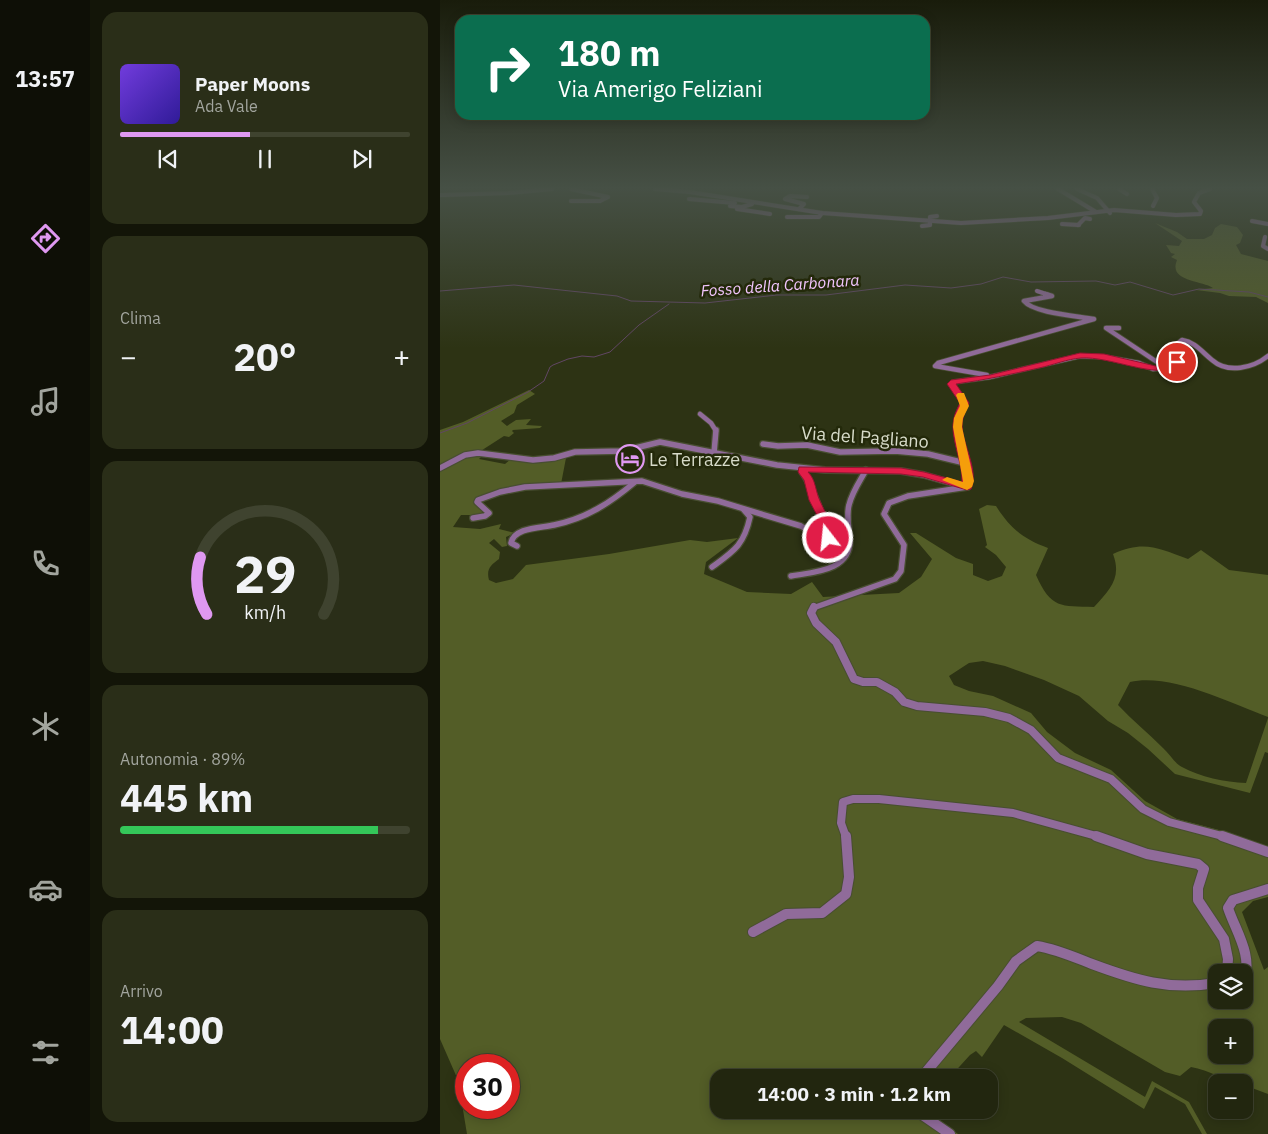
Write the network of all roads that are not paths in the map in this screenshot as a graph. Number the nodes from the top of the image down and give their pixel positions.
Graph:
1 (1037, 291) dead end
2 (1119, 328) dead end
3 (1268, 356) edge
4 (1176, 366) junction
5 (996, 376) junction
6 (700, 414) dead end
7 (763, 444) dead end
8 (714, 453) junction
9 (965, 463) junction
10 (440, 468) edge
11 (803, 469) junction
12 (866, 470) junction
13 (636, 481) junction
14 (967, 487) junction
15 (744, 509) junction
16 (473, 518) dead end
17 (516, 546) dead end
18 (712, 566) dead end
19 (791, 576) dead end
20 (1268, 852) edge
21 (1268, 889) edge
22 (753, 932) dead end
23 (1228, 964) edge
24 (1248, 964) edge
25 (1208, 985) edge
26 (929, 1069) edge
27 (926, 1119) edge
28 (950, 1134) edge

1 - 5 street
2 - 4 street
3 - 4 street
4 - 5 street
5 - 9 street
6 - 8 street
7 - 9 street, Via del Pagliano
8 - 10 street
8 - 11 street
9 - 14 street
11 - 12 street
11 - 15 street
12 - 14 street
12 - 19 street
13 - 15 street
13 - 16 street
13 - 17 street
14 - 20 street
15 - 18 street
21 - 24 street
22 - 23 street
25 - 26 street
27 - 28 street

